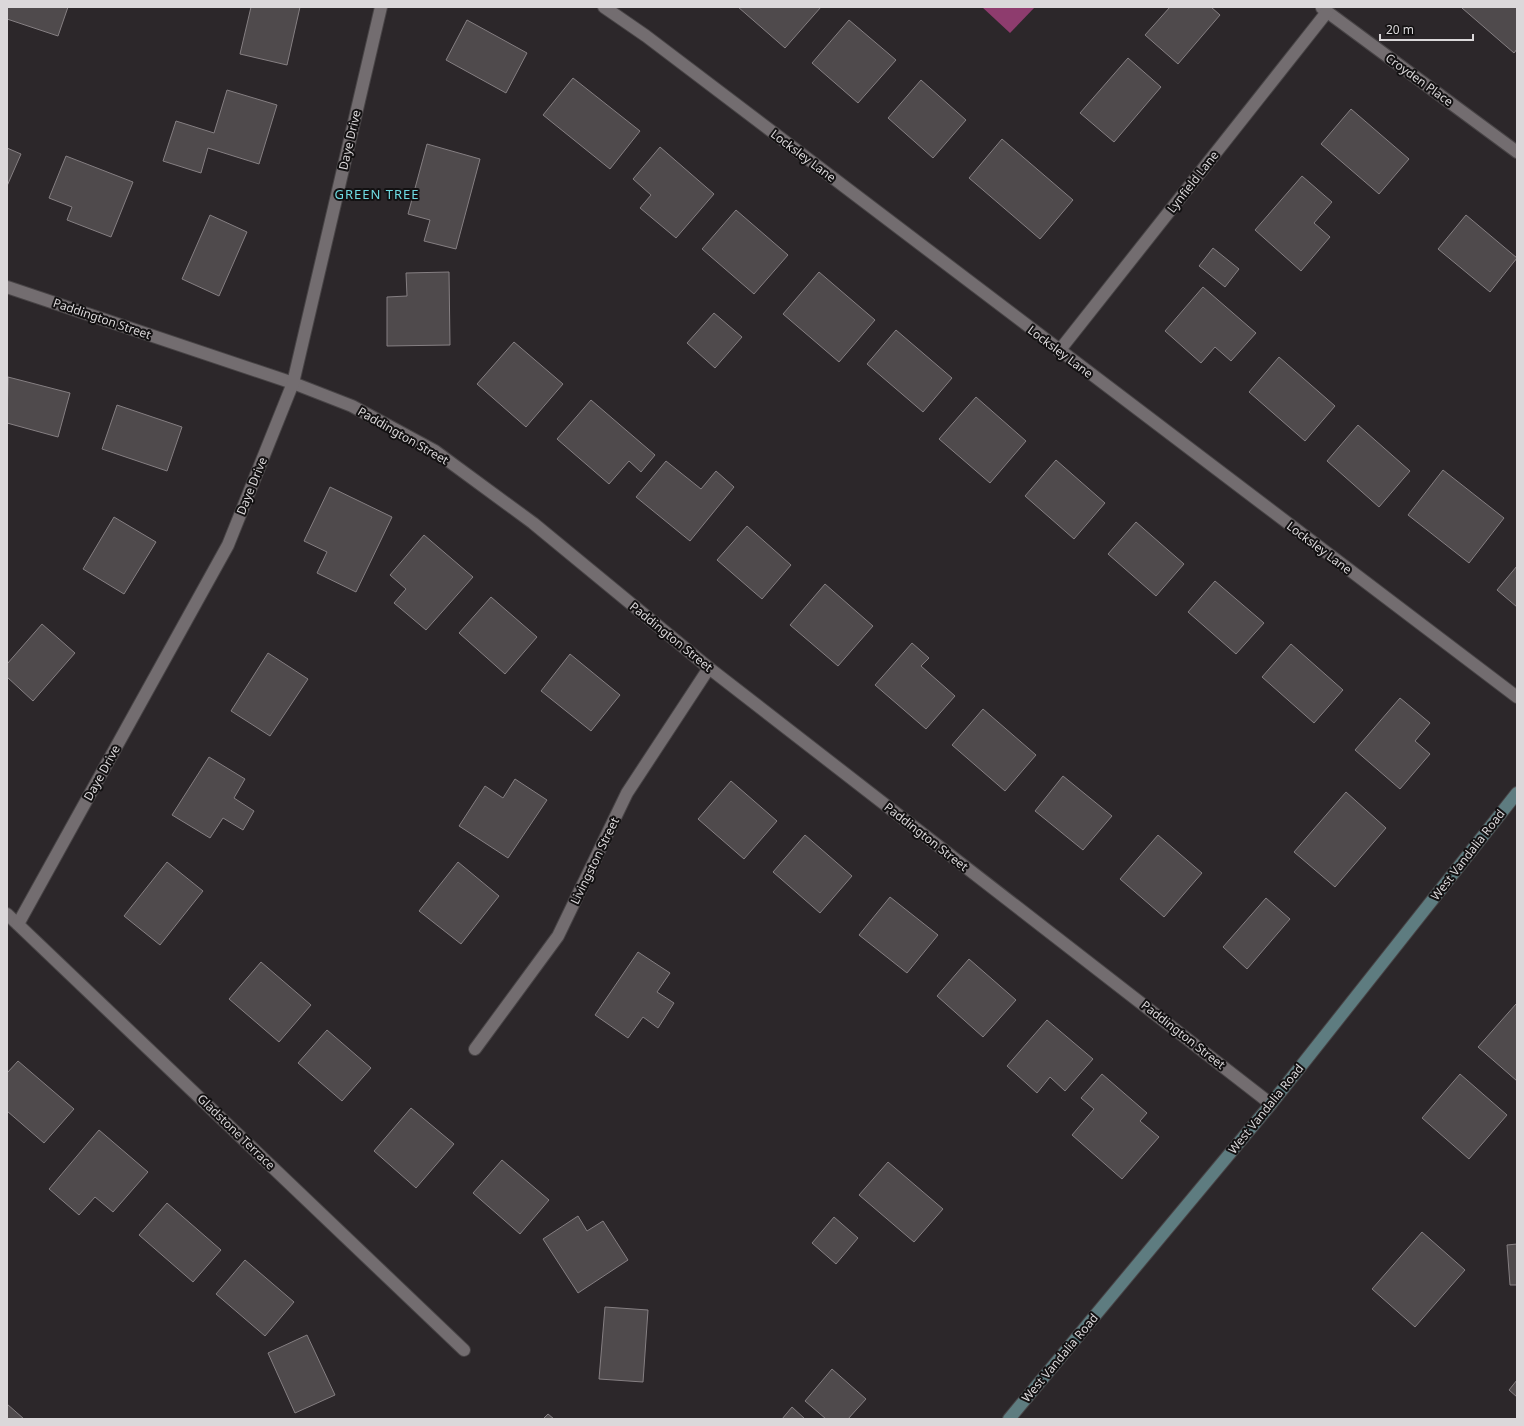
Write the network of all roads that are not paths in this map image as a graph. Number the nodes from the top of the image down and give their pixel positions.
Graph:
1 (381, 7) edge
2 (604, 7) edge
3 (1324, 10) edge
4 (1517, 152) edge
5 (7, 287) edge
6 (1059, 351) junction
7 (293, 383) junction
8 (709, 668) junction
9 (1517, 697) edge
10 (1517, 793) edge
11 (7, 914) edge
12 (18, 924) junction
13 (475, 1049) dead end
14 (1271, 1104) junction
15 (464, 1350) dead end
16 (1009, 1419) edge

1 - 7 street, Daye Drive
2 - 6 street, Locksley Lane
3 - 4 street, Croyden Place
3 - 6 street, Lynfield Lane
5 - 7 street, Paddington Street
6 - 9 street, Locksley Lane
7 - 8 street, Paddington Street
7 - 12 street, Daye Drive
8 - 13 street, Livingston Street
8 - 14 street, Paddington Street
10 - 14 main road, West Vandalia Road
11 - 12 street, Gladstone Terrace
12 - 15 street, Gladstone Terrace
14 - 16 main road, West Vandalia Road

